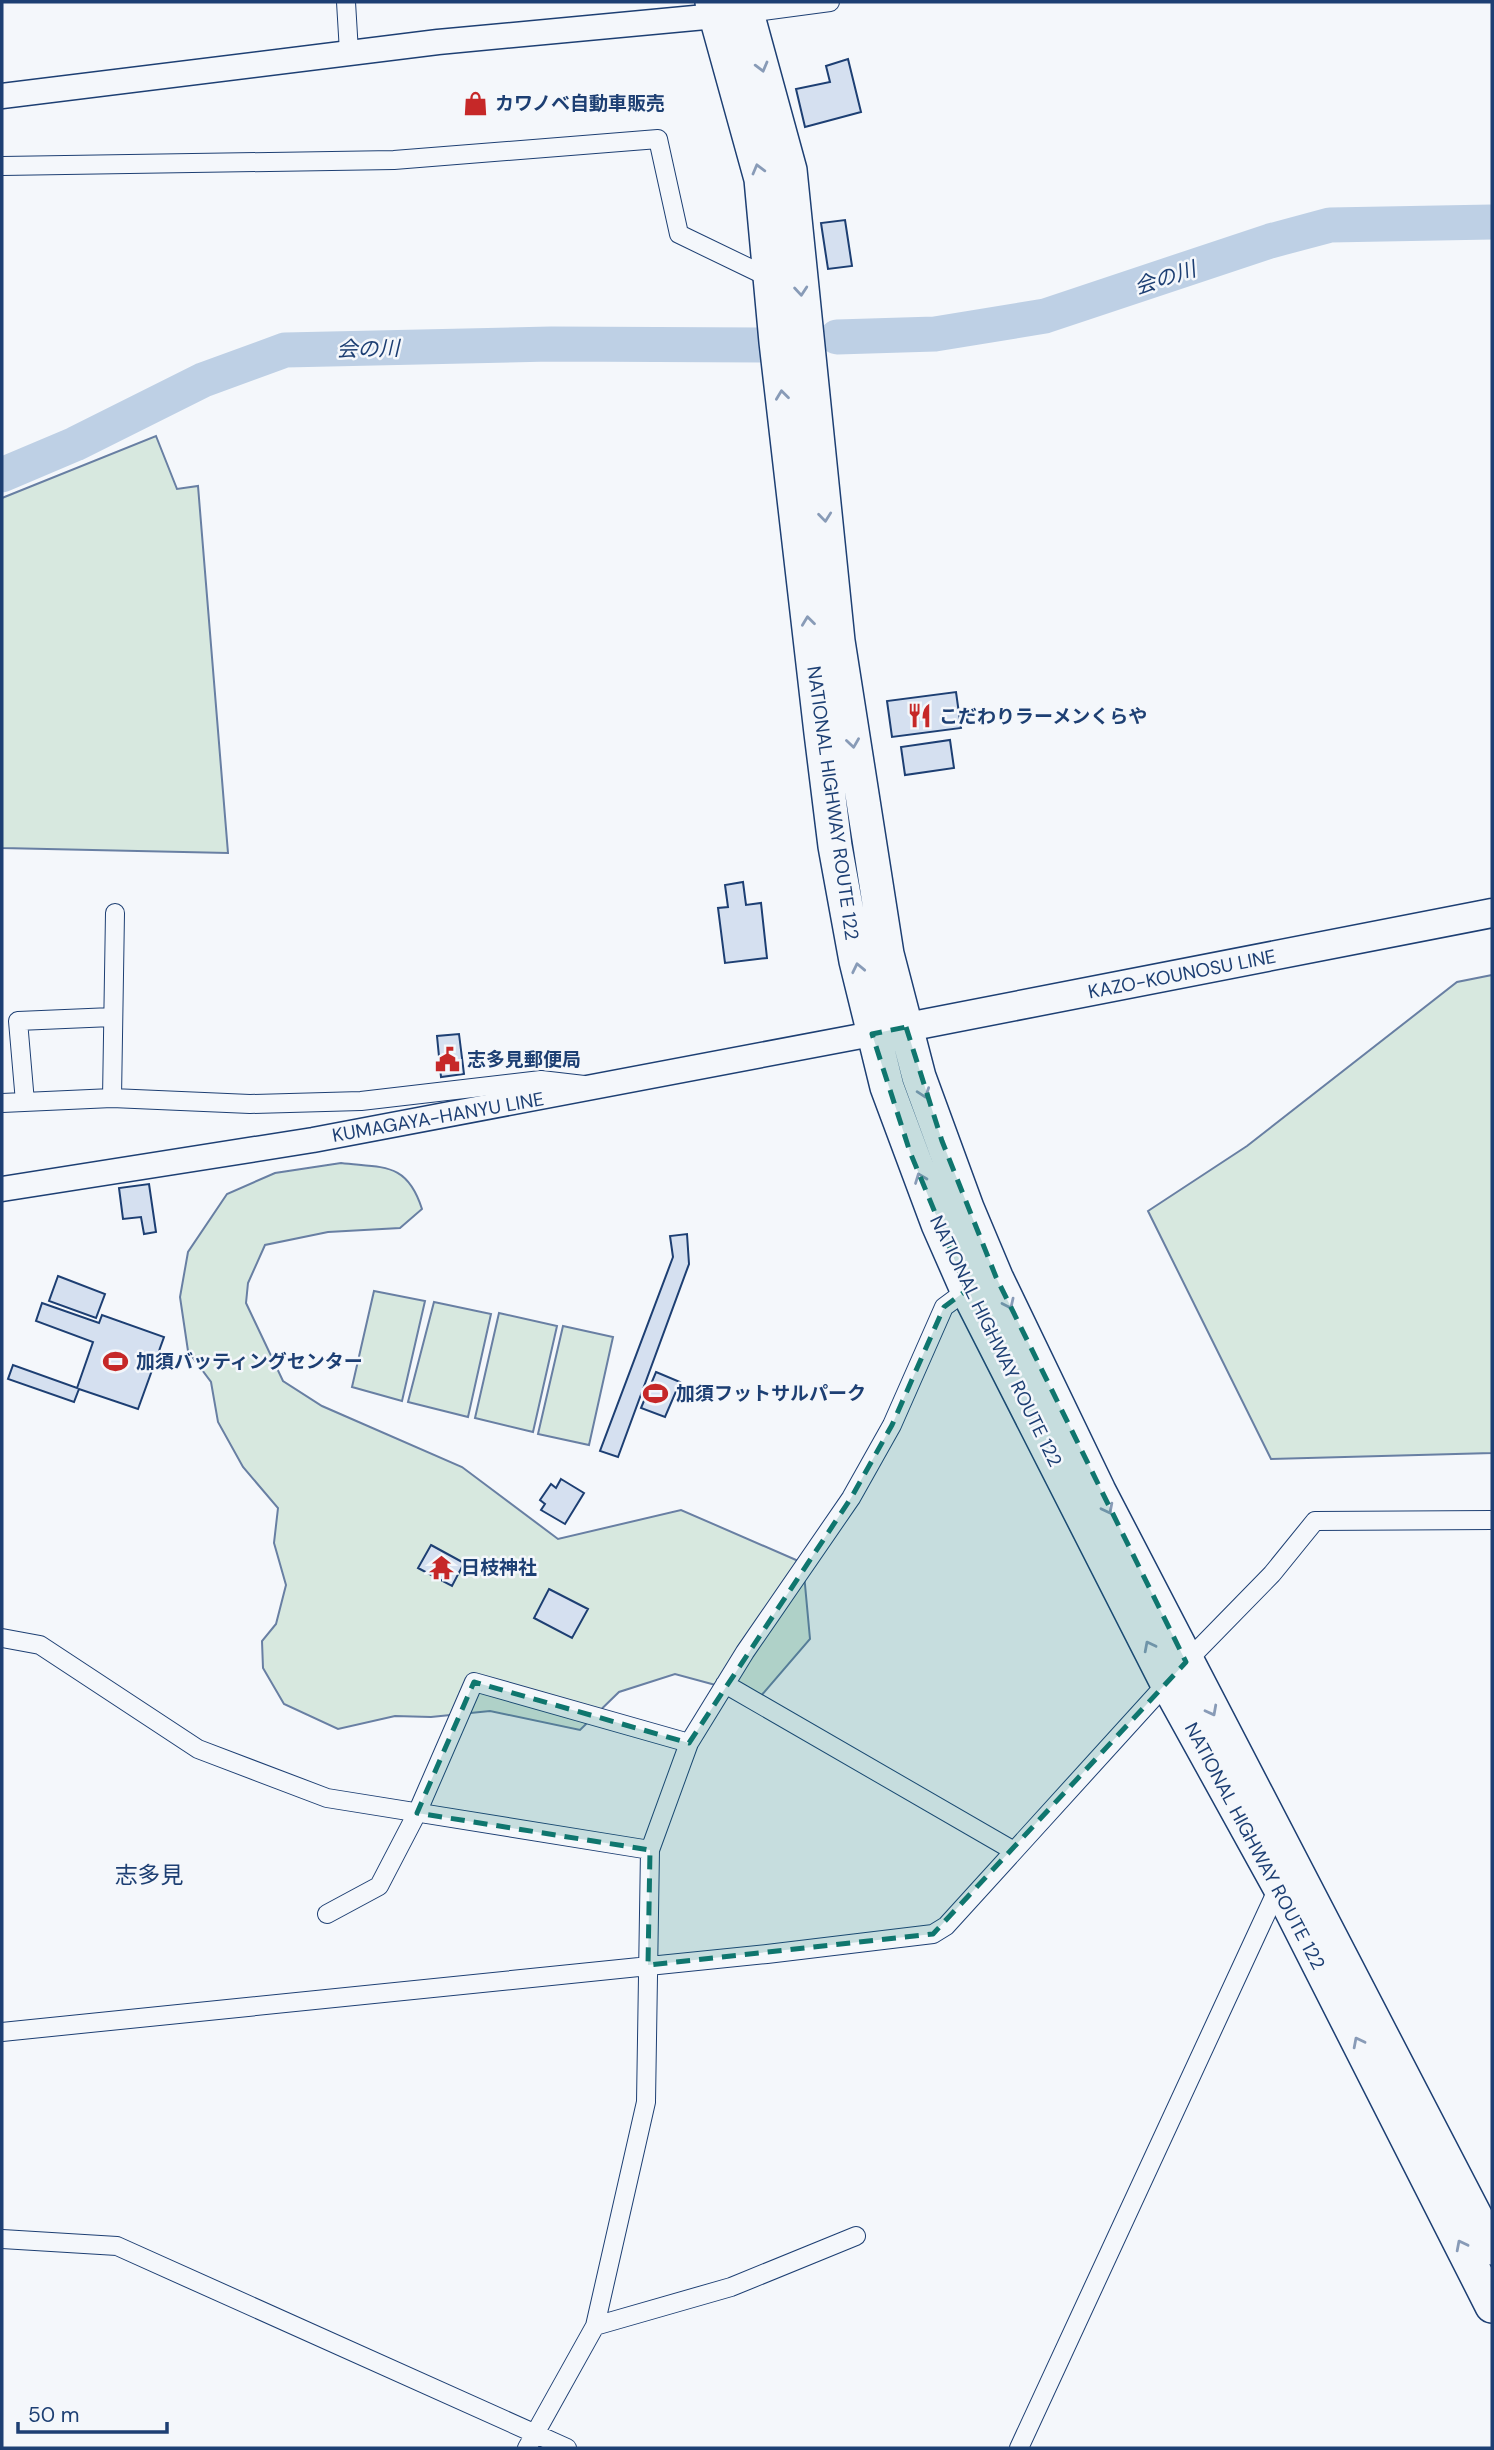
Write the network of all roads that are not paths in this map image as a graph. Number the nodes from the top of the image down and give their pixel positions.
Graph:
1 (346, 2) edge
2 (830, 2) edge
3 (730, 8) edge
4 (349, 52) junction
5 (2, 96) edge
6 (2, 166) edge
7 (770, 278) junction
8 (1492, 913) edge
9 (115, 914) dead end
10 (112, 1017) junction
11 (906, 1027) junction
12 (872, 1034) junction
13 (598, 1088) junction
14 (112, 1098) junction
15 (25, 1102) junction
16 (2, 1103) edge
17 (2, 1189) edge
18 (967, 1290) junction
19 (1492, 1520) edge
20 (2, 1638) edge
21 (1177, 1673) junction
22 (725, 1684) junction
23 (688, 1743) junction
24 (418, 1813) junction
25 (650, 1850) junction
26 (1014, 1851) junction
27 (1279, 1886) junction
28 (327, 1914) dead end
29 (648, 1965) junction
30 (2, 2032) edge
31 (856, 2236) dead end
32 (2, 2239) edge
33 (1492, 2248) edge
34 (1492, 2306) edge
35 (595, 2326) junction
36 (532, 2441) edge
37 (567, 2448) edge
38 (1019, 2448) edge

1 - 4 street
2 - 3 street
3 - 4 main road
7 -> 3 highway, NATIONAL HIGHWAY ROUTE 122
3 -> 11 highway, NATIONAL HIGHWAY ROUTE 122
4 - 5 main road
6 - 7 street
12 -> 7 highway, NATIONAL HIGHWAY ROUTE 122
8 - 11 main road, KAZO-KOUNOSU LINE
9 - 10 street
10 - 14 street
10 - 15 street
11 - 12 main road, KAZO-KOUNOSU LINE
11 -> 21 highway, NATIONAL HIGHWAY ROUTE 122
12 - 13 main road, KUMAGAYA-HANYU LINE
18 -> 12 highway, NATIONAL HIGHWAY ROUTE 122
13 - 14 street
13 - 17 main road, KUMAGAYA-HANYU LINE
14 - 15 street
15 - 16 street
21 -> 18 highway, NATIONAL HIGHWAY ROUTE 122
18 - 22 street
19 - 21 street
20 - 24 street
21 - 26 street
21 - 27 highway, NATIONAL HIGHWAY ROUTE 122
21 -> 33 highway, NATIONAL HIGHWAY ROUTE 122
22 - 23 street
22 - 26 street
23 - 24 street
23 - 25 street
24 - 25 street
24 - 28 street
25 - 29 street
26 - 29 street
34 -> 27 highway, NATIONAL HIGHWAY ROUTE 122
27 - 38 street
29 - 30 street
29 - 35 street
31 - 35 street
32 - 36 street
35 - 36 street
36 - 37 street

